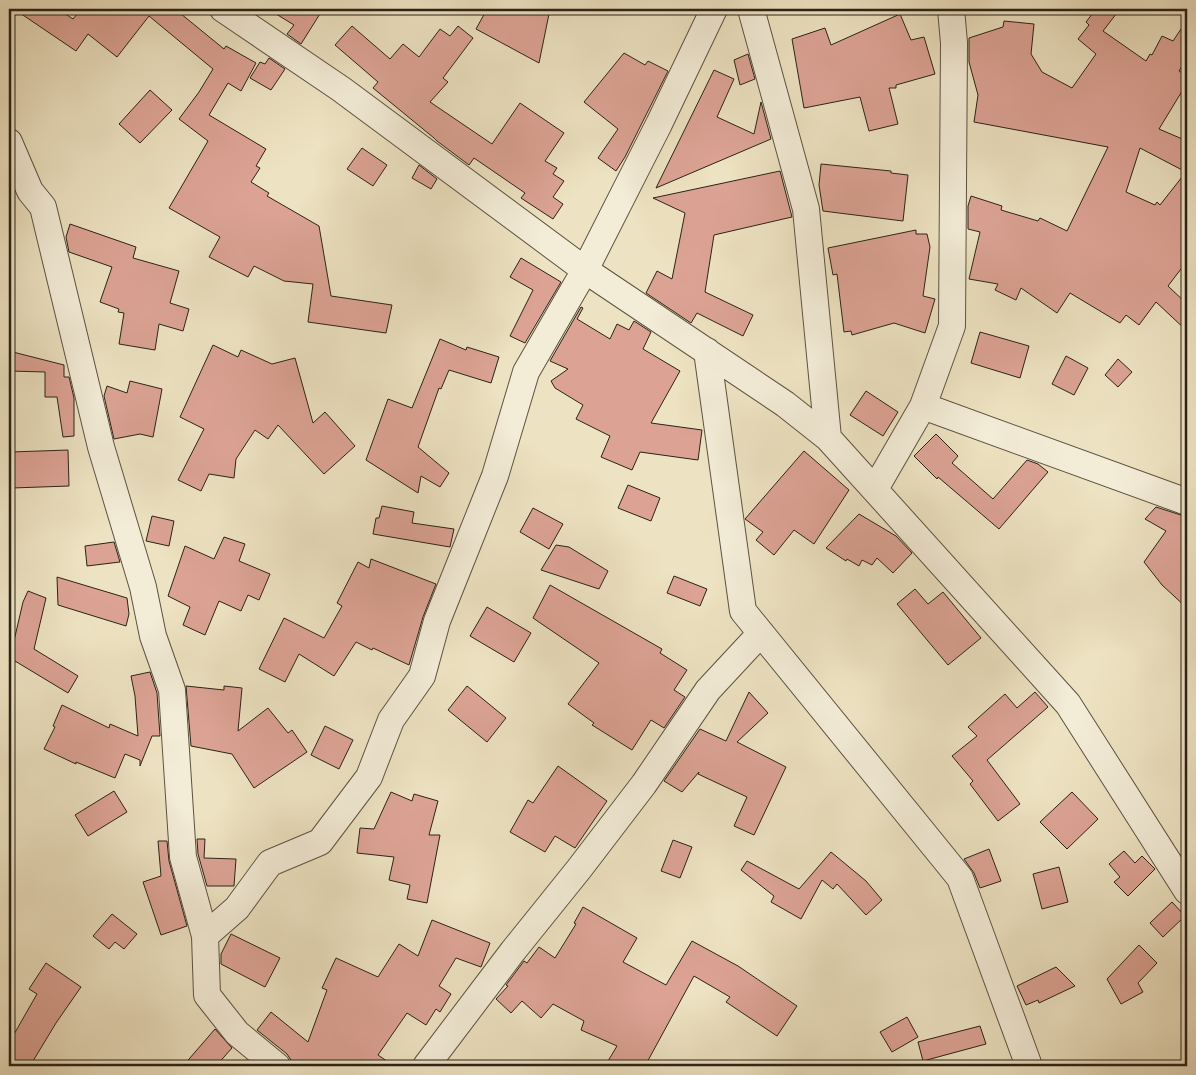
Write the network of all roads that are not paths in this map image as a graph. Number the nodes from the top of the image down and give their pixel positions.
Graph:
1 (223, 9) edge
2 (714, 9) edge
3 (751, 9) edge
4 (952, 9) edge
5 (9, 142) edge
6 (585, 270) junction
7 (707, 351) junction
8 (923, 406) junction
9 (828, 438) junction
10 (875, 489) junction
11 (1187, 502) edge
12 (761, 633) junction
13 (1187, 891) edge
14 (206, 936) junction
15 (276, 1066) edge
16 (426, 1066) edge
17 (1029, 1066) edge

1 - 6 street
2 - 6 street
3 - 9 street
4 - 8 street
5 - 14 street
6 - 7 street
6 - 14 street
7 - 9 street
7 - 12 street
8 - 10 street
8 - 11 street
9 - 10 street
10 - 13 street
12 - 16 street
12 - 17 street
14 - 15 street

